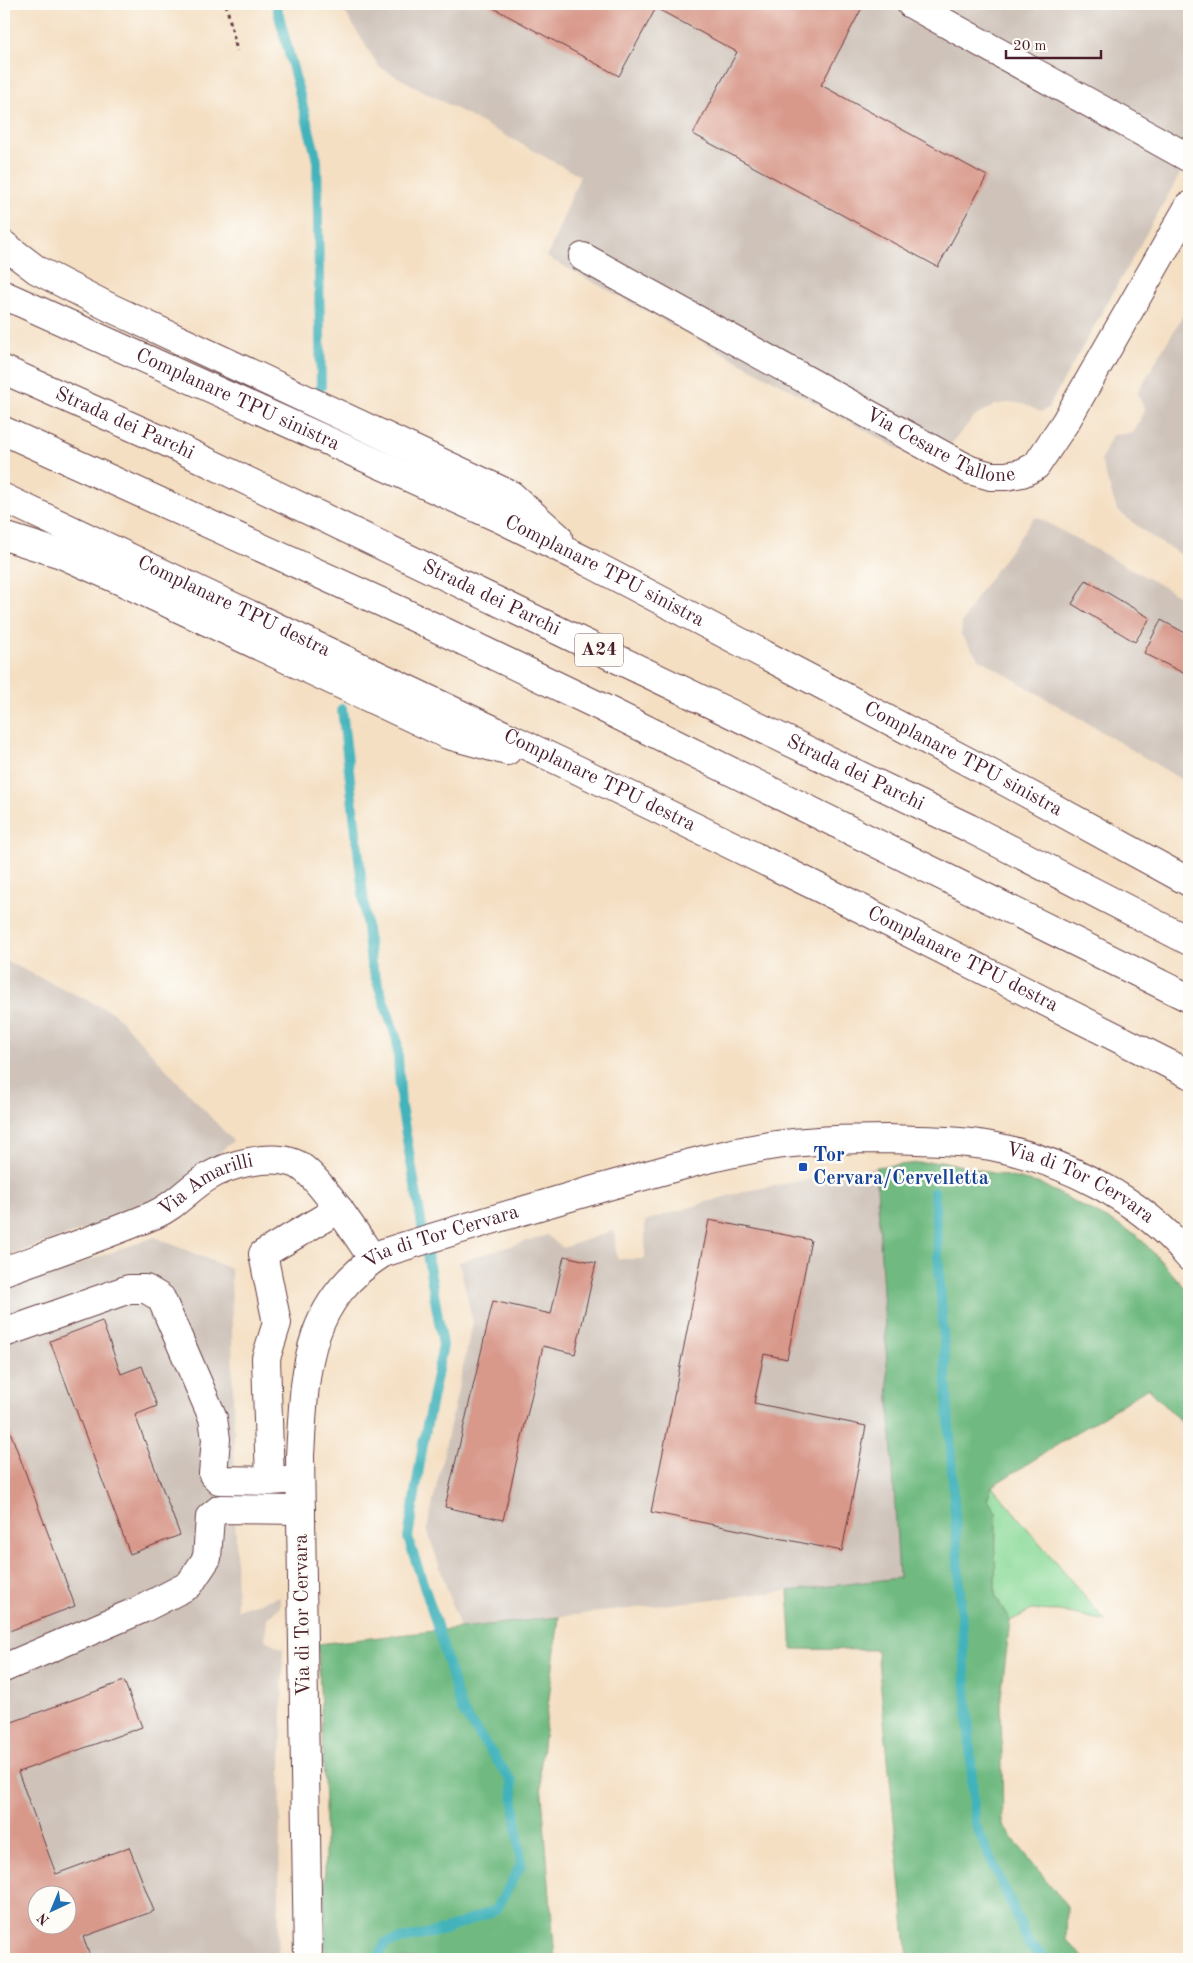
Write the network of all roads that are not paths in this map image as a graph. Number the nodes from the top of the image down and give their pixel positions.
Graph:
1 (911, 4) edge
2 (1189, 158) edge
3 (1189, 206) edge
4 (4, 245) edge
5 (583, 256) dead end
6 (4, 295) edge
7 (4, 370) edge
8 (4, 431) edge
9 (4, 498) edge
10 (4, 536) edge
11 (588, 562) junction
12 (580, 771) junction
13 (1189, 882) edge
14 (1189, 941) edge
15 (1189, 998) edge
16 (1189, 1074) edge
17 (339, 1209) junction
18 (378, 1256) junction
19 (1189, 1257) edge
20 (4, 1270) edge
21 (4, 1333) edge
22 (213, 1474) junction
23 (300, 1479) junction
24 (270, 1481) junction
25 (301, 1510) junction
26 (210, 1517) junction
27 (4, 1668) edge
28 (308, 1959) edge

1 - 2 main road
3 - 5 main road, Via Cesare Tallone
4 - 11 main road
6 - 11 main road, Complanare TPU sinistra
7 - 14 main road, Strada dei Parchi / A24
8 - 15 main road, A24
9 - 12 main road, Complanare TPU destra
10 - 12 main road
11 - 13 main road, Complanare TPU sinistra
12 - 16 main road, Complanare TPU destra
17 - 18 main road, Via Amarilli
17 - 20 main road, Via Amarilli
17 - 24 main road
18 - 19 main road, Via di Tor Cervara
18 - 23 main road, Via di Tor Cervara
21 - 22 main road
22 - 24 main road
22 - 26 main road
23 - 24 main road
23 - 25 main road, Via di Tor Cervara
25 - 26 main road
25 - 28 main road, Via di Tor Cervara
26 - 27 main road

